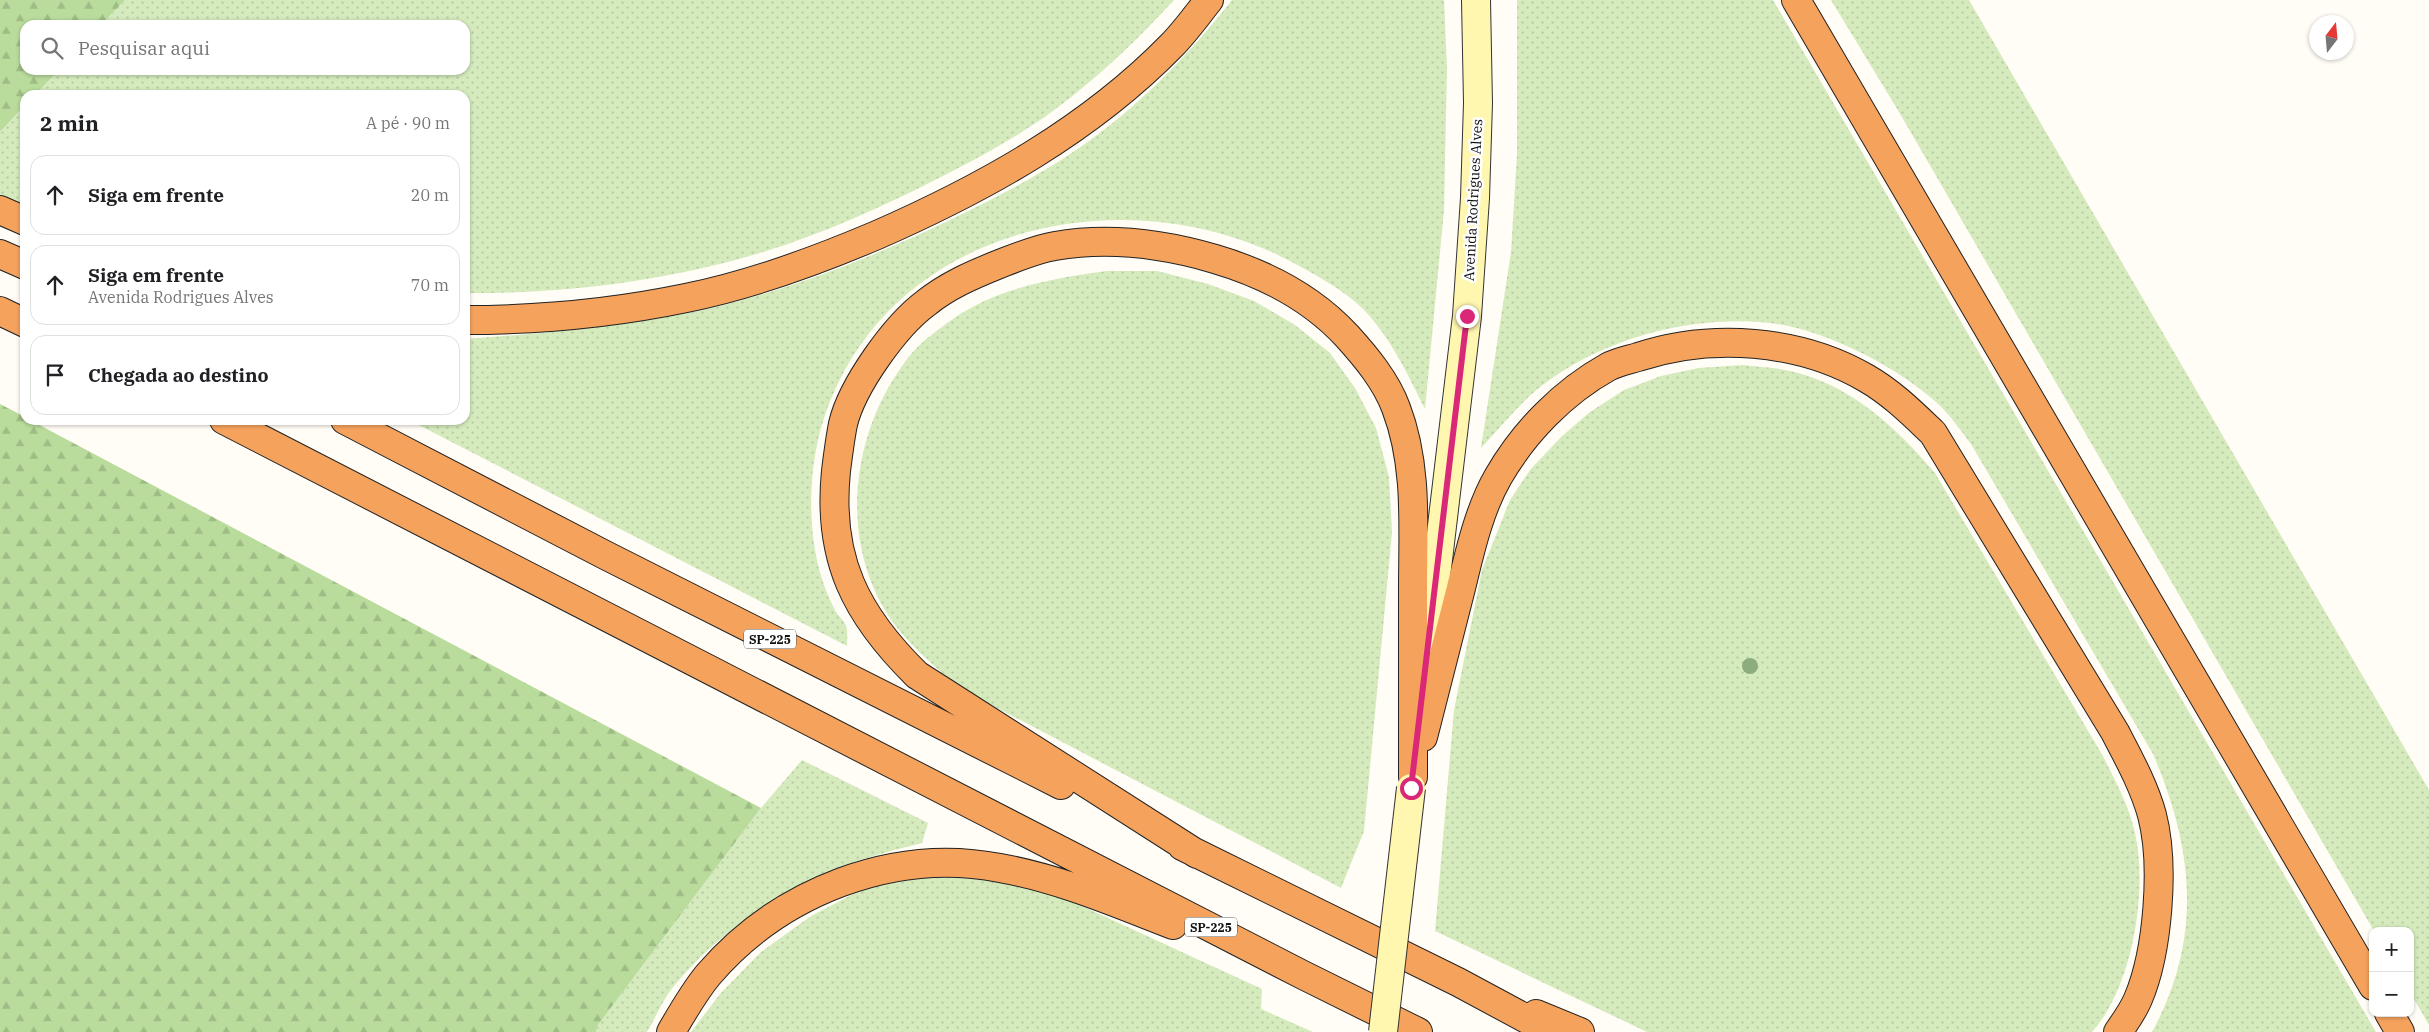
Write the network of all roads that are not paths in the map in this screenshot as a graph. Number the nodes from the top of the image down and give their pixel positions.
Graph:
1 (1209, 0) edge
2 (1476, 0) edge
3 (1796, 0) edge
4 (0, 210) edge
5 (20, 219) edge
6 (0, 254) edge
7 (20, 263) edge
8 (0, 311) edge
9 (470, 320) edge
10 (20, 321) edge
11 (234, 425) edge
12 (355, 425) edge
13 (1412, 782) junction
14 (1197, 854) junction
15 (1303, 975) junction
16 (2369, 979) edge
17 (1458, 982) junction
18 (2391, 1017) edge
19 (671, 1032) edge
20 (1383, 1032) edge
21 (1418, 1032) edge
22 (1551, 1032) edge
23 (1580, 1032) edge
24 (2118, 1032) edge
25 (2400, 1032) edge

1 - 9 highway
2 - 13 main road, Avenida Rodrigues Alves
3 - 16 highway
4 - 5 highway
6 - 7 highway
8 - 10 highway
11 - 15 highway, SP-225
12 - 14 highway, SP-225
13 - 14 highway
13 - 20 main road, Avenida Rodrigues Alves, bridge
13 - 24 highway
14 - 17 highway, SP-225
15 - 19 highway
15 - 21 highway, SP-225
17 - 22 highway, SP-225
17 - 23 highway
18 - 25 highway

